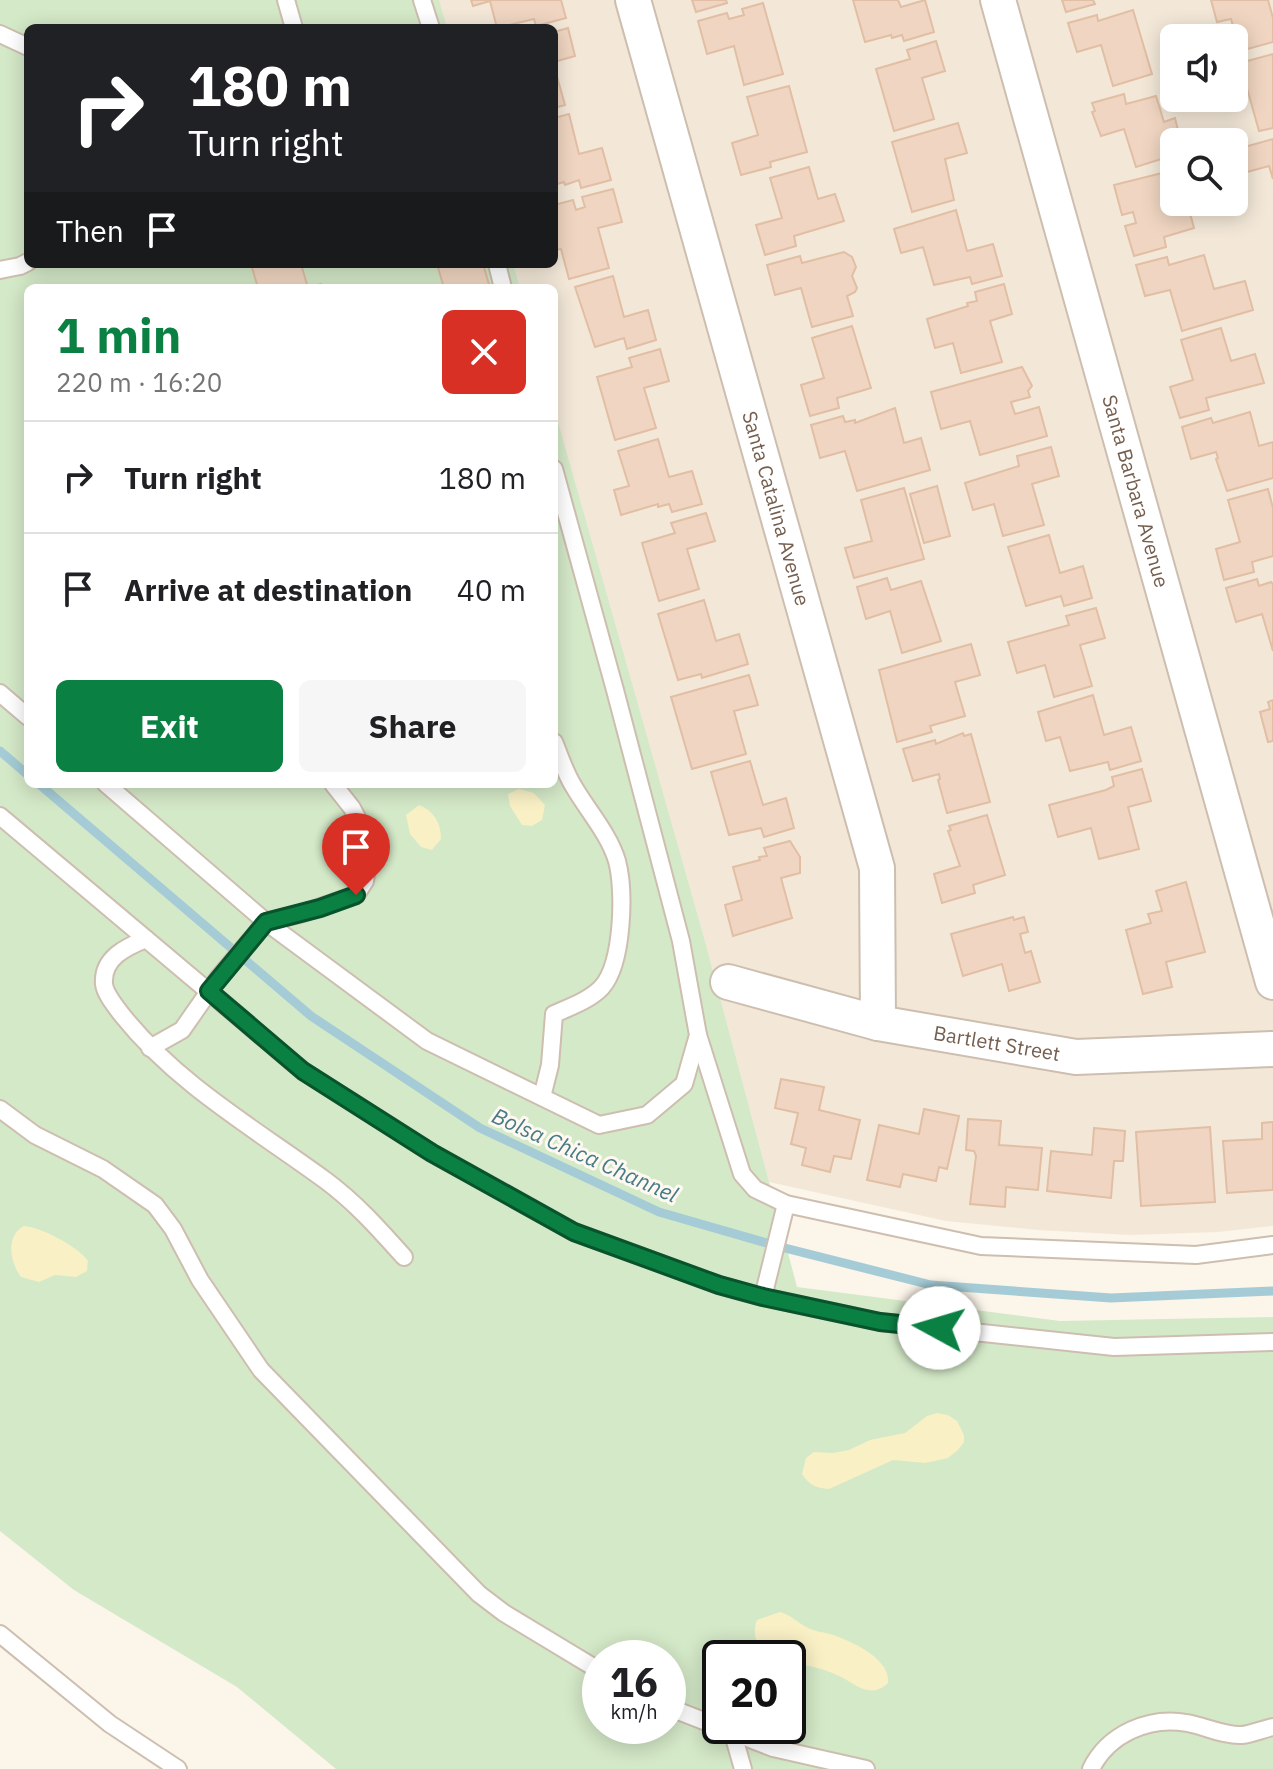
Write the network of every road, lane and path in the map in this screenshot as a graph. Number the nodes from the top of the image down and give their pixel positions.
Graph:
1 (286, 0) edge
2 (422, 0) edge
3 (633, 0) edge
4 (998, 0) edge
5 (293, 24) edge
6 (430, 24) edge
7 (0, 34) edge
8 (24, 45) edge
9 (24, 264) edge
10 (0, 270) edge
11 (558, 484) edge
12 (0, 693) edge
13 (24, 714) edge
14 (558, 752) edge
15 (110, 788) edge
16 (336, 788) edge
17 (0, 816) edge
18 (261, 927) junction
19 (146, 939) junction
20 (728, 982) dead end
21 (1273, 982) edge
22 (214, 984) junction
23 (878, 1023) junction
24 (698, 1035) junction
25 (150, 1048) junction
26 (1273, 1049) edge
27 (542, 1097) junction
28 (0, 1109) edge
29 (786, 1204) junction
30 (1273, 1245) edge
31 (404, 1257) dead end
32 (763, 1297) junction
33 (1273, 1342) edge
34 (0, 1634) edge
35 (582, 1660) edge
36 (1273, 1727) edge
37 (736, 1744) edge
38 (762, 1744) edge
39 (178, 1769) edge
40 (743, 1769) edge
41 (866, 1769) edge
42 (1091, 1769) edge

1 - 5 lane
2 - 6 lane
3 - 23 street, Santa Catalina Avenue
4 - 21 street, Santa Barbara Avenue
7 - 8 lane
9 - 10 lane
11 - 24 lane
12 - 13 lane
14 - 27 lane
15 - 18 lane
16 - 18 lane
17 - 19 lane
18 - 22 lane
18 - 27 lane
19 - 22 lane
19 - 25 lane
20 - 23 street, Bartlett Street
22 - 25 lane
22 - 32 lane
23 - 26 street, Bartlett Street
24 - 27 lane
24 - 29 lane
25 - 31 lane
28 - 35 lane
29 - 30 lane
29 - 32 lane
32 - 33 lane
34 - 39 lane
36 - 42 lane
37 - 40 lane
38 - 41 lane

